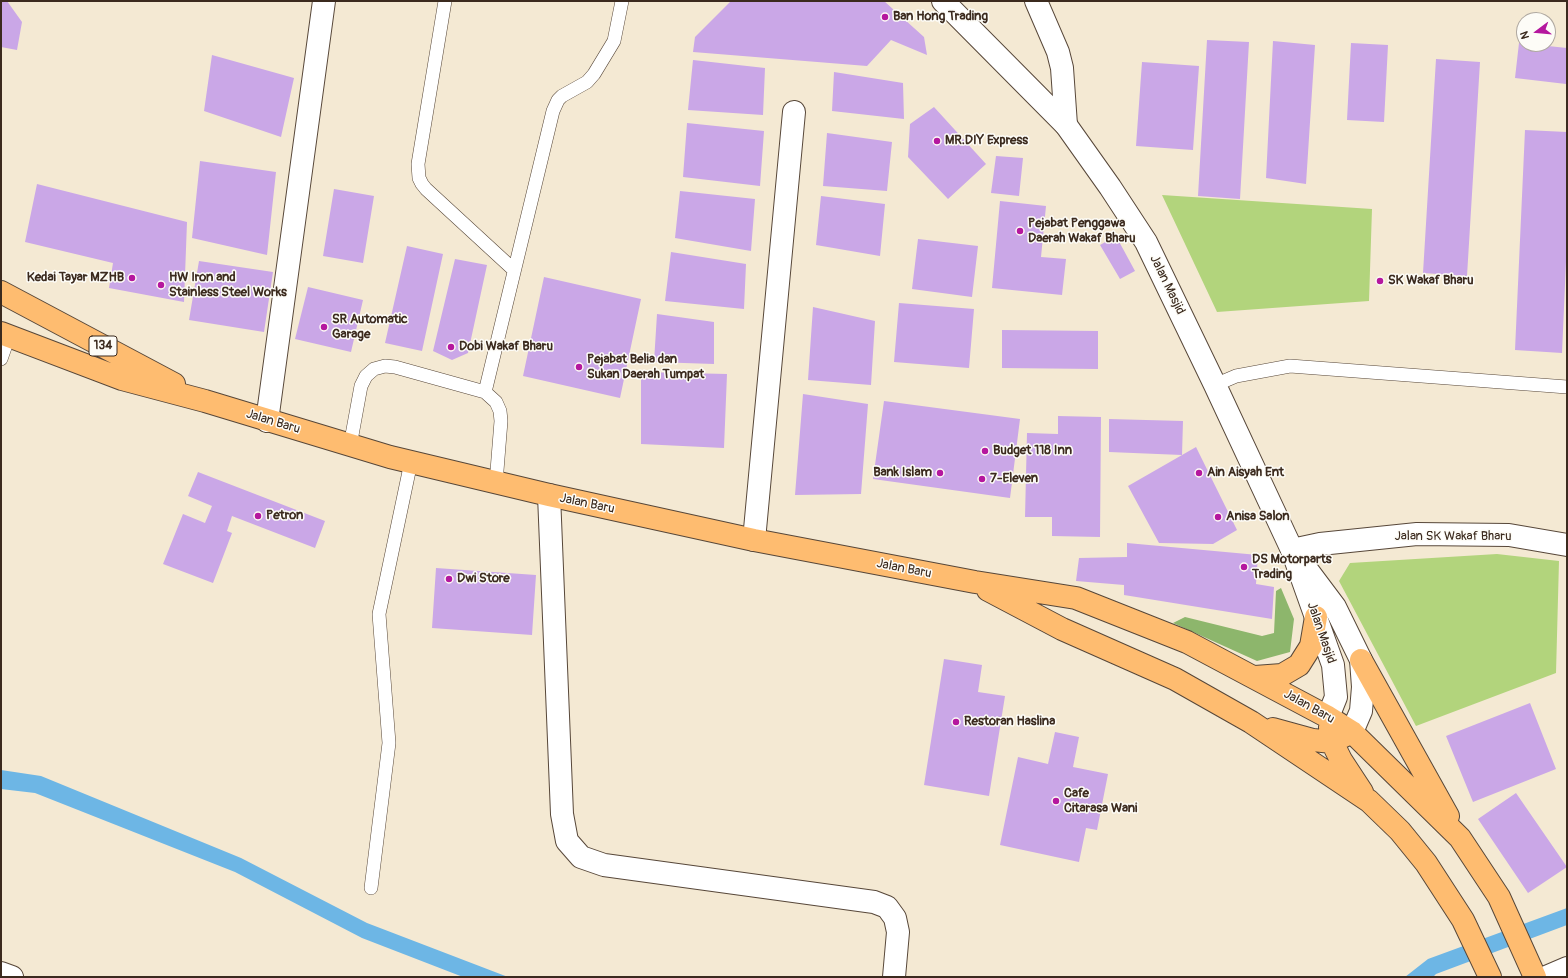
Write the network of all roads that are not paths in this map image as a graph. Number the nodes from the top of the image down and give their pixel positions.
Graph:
1 (324, 1) edge
2 (445, 1) edge
3 (622, 1) edge
4 (943, 1) edge
5 (1036, 1) edge
6 (794, 112) dead end
7 (1066, 124) junction
8 (514, 270) junction
9 (1, 292) edge
10 (5, 334) edge
11 (1, 359) edge
12 (1215, 385) junction
13 (1567, 387) edge
14 (485, 392) junction
15 (205, 401) junction
16 (267, 421) junction
17 (350, 446) junction
18 (411, 462) junction
19 (496, 483) junction
20 (549, 495) junction
21 (754, 540) junction
22 (1567, 545) edge
23 (1292, 550) junction
24 (975, 582) junction
25 (1316, 617) junction
26 (1361, 660) junction
27 (1255, 677) junction
28 (1328, 717) junction
29 (1251, 722) junction
30 (1352, 732) junction
31 (1332, 742) junction
32 (1369, 801) junction
33 (1460, 838) junction
34 (372, 888) dead end
35 (1567, 968) edge
36 (1, 973) edge
37 (12, 977) edge
38 (894, 977) edge
39 (1490, 977) edge
40 (1535, 977) edge
41 (1546, 977) edge

1 - 16 street
2 - 8 lane
3 - 8 lane
4 - 7 street, Jalan Masjid
5 - 7 street
6 - 21 street
7 - 12 street, Jalan Masjid
8 - 14 lane
9 - 15 main road, 134
10 - 11 lane
10 - 15 main road, 134
12 - 13 lane
12 - 23 street, Jalan Masjid
14 - 17 lane
14 - 19 lane
15 - 16 main road, Jalan Baru
16 - 17 main road, Jalan Baru
17 - 18 main road, Jalan Baru
18 - 19 main road, Jalan Baru
18 - 34 lane
19 - 20 main road, Jalan Baru
20 - 21 main road, Jalan Baru
20 - 38 street
21 - 24 main road, Jalan Baru
22 - 23 street, Jalan SK Wakaf Bharu
23 - 25 street, Jalan Masjid
23 - 26 street, Jalan Masjid
24 - 27 main road, Jalan Baru
24 - 29 main road, Jalan Baru
25 - 27 main road
25 - 28 street, Jalan Masjid
26 - 30 street, Jalan Masjid
26 - 33 main road
27 - 28 main road, Jalan Baru
28 - 30 main road, Jalan Baru
28 - 31 main road
29 - 31 main road
29 - 32 main road, Jalan Baru
30 - 31 main road
30 - 33 main road, Jalan Baru
31 - 32 main road
32 - 39 main road, Jalan Baru
33 - 40 main road, Jalan Baru
35 - 41 street
36 - 37 street

